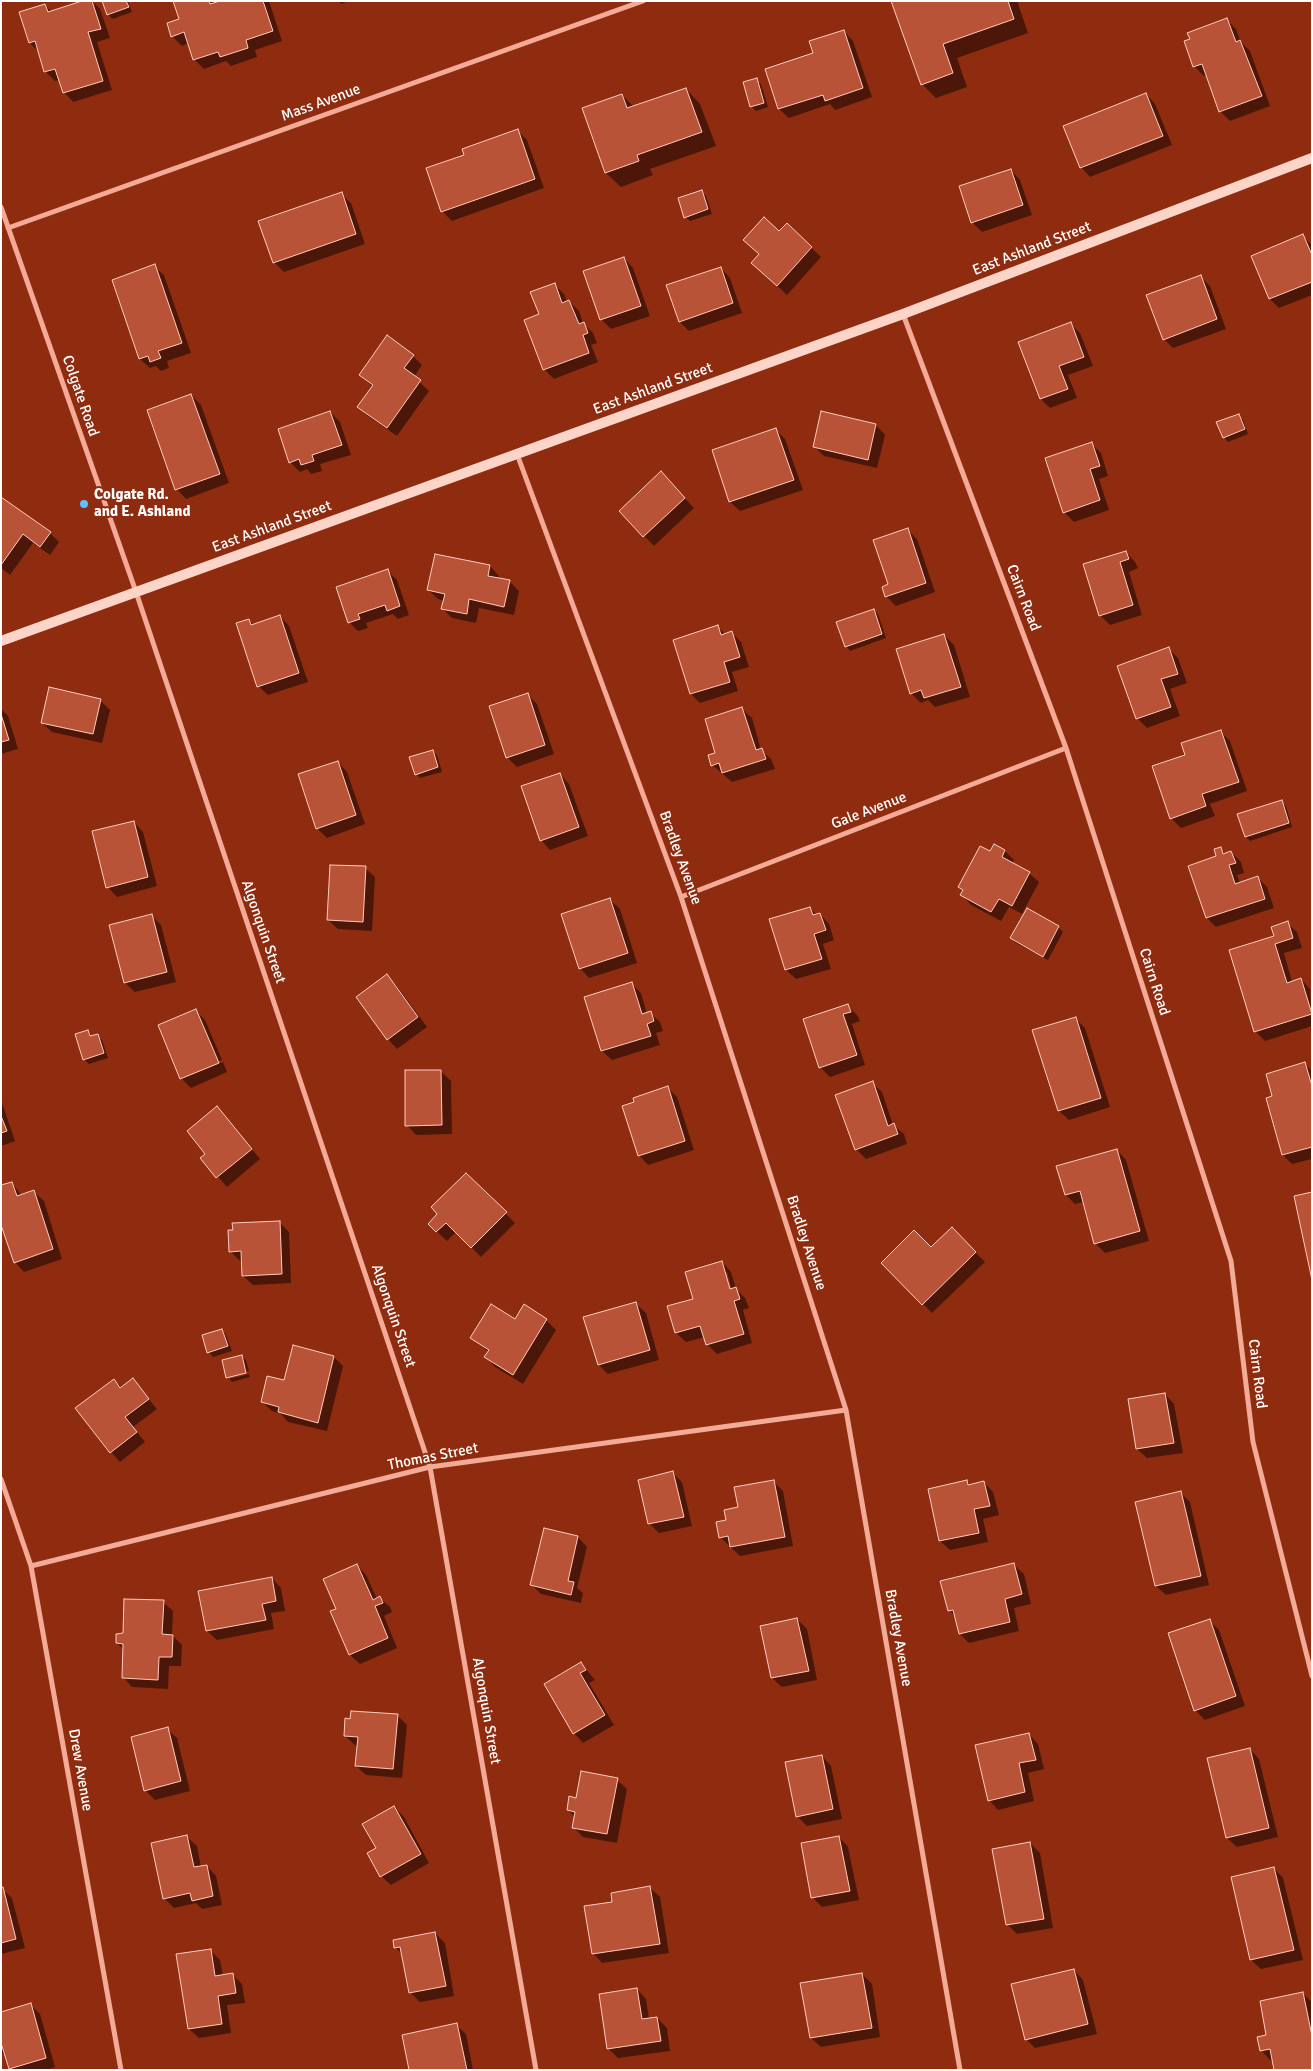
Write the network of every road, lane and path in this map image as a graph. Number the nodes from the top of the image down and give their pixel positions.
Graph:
1 (643, 1) edge
2 (1312, 158) edge
3 (1, 207) edge
4 (8, 228) junction
5 (903, 314) junction
6 (517, 454) junction
7 (136, 592) junction
8 (1, 641) edge
9 (1066, 748) junction
10 (681, 897) junction
11 (846, 1410) junction
12 (430, 1467) junction
13 (1, 1479) edge
14 (31, 1566) junction
15 (1312, 1676) edge
16 (121, 2070) edge
17 (536, 2070) edge
18 (960, 2070) edge

1 - 4 street, Mass Avenue
2 - 5 main road, East Ashland Street
3 - 4 street, Colgate Road
4 - 7 street, Colgate Road
5 - 6 main road, East Ashland Street
5 - 9 street, Cairn Road
6 - 7 main road, East Ashland Street
6 - 10 street, Bradley Avenue
7 - 8 main road, East Ashland Street
7 - 12 street, Algonquin Street
9 - 10 street, Gale Avenue
9 - 15 street, Cairn Road
10 - 11 street, Bradley Avenue
11 - 12 street, Thomas Street
11 - 18 street, Bradley Avenue
12 - 14 street, Thomas Street
12 - 17 street, Algonquin Street
13 - 14 street, Drew Avenue
14 - 16 street, Drew Avenue

